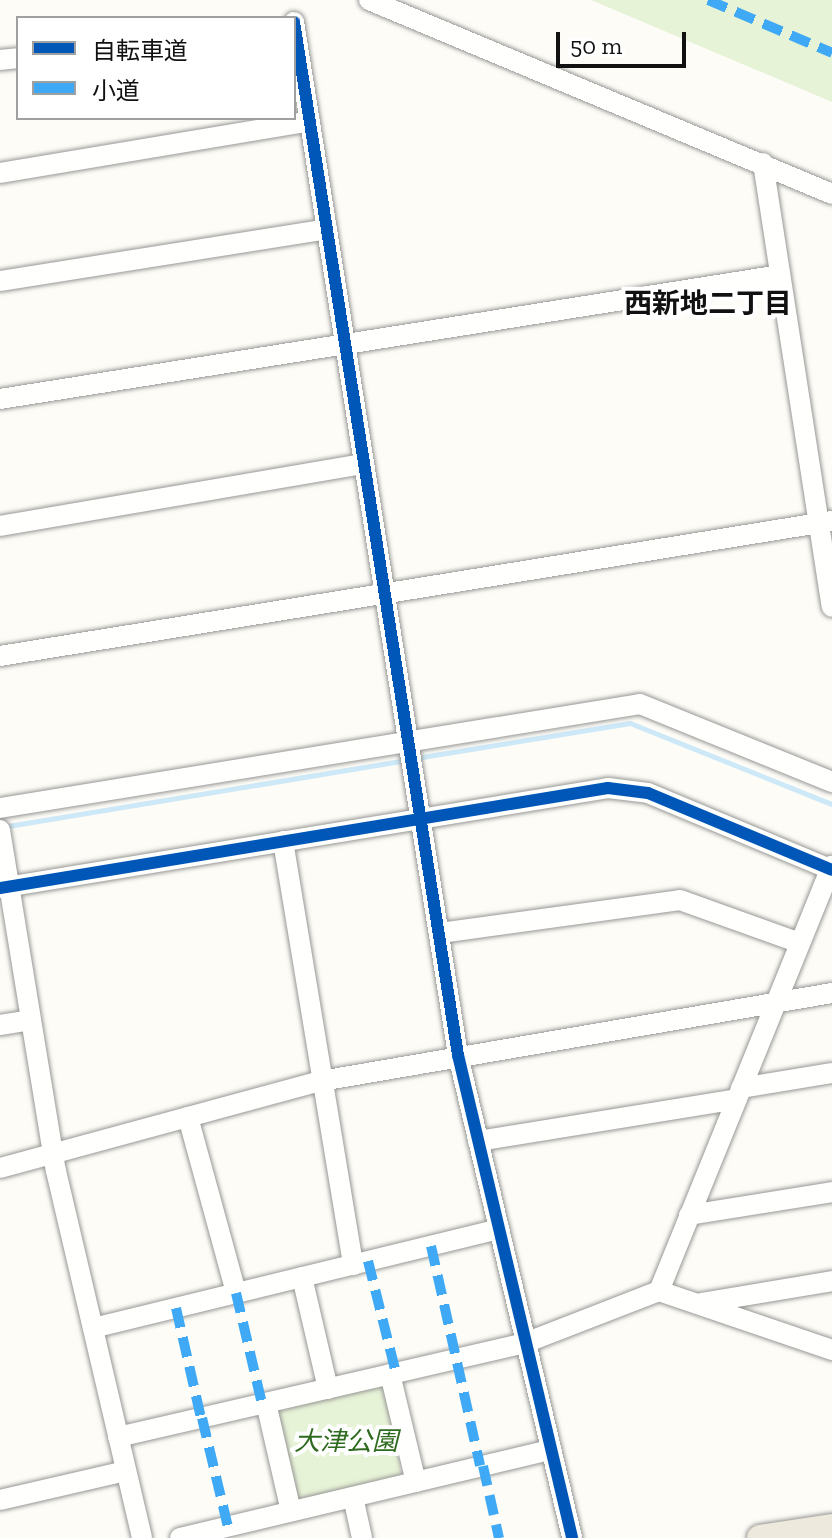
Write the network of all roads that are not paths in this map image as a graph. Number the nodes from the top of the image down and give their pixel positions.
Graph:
1 (369, 0) edge
2 (296, 43) edge
3 (310, 121) junction
4 (763, 163) junction
5 (0, 173) edge
6 (832, 194) edge
7 (327, 229) junction
8 (780, 275) junction
9 (0, 281) edge
10 (346, 344) junction
11 (0, 399) edge
12 (364, 464) junction
13 (826, 522) edge
14 (0, 526) edge
15 (385, 594) junction
16 (832, 607) edge
17 (0, 656) edge
18 (410, 753) junction
19 (832, 782) edge
20 (0, 808) edge
21 (421, 818) junction
22 (0, 833) edge
23 (283, 841) junction
24 (832, 869) edge
25 (5, 887) edge
26 (440, 933) junction
27 (800, 943) junction
28 (832, 993) edge
29 (777, 1002) junction
30 (31, 1020) junction
31 (0, 1025) edge
32 (458, 1055) junction
33 (832, 1073) edge
34 (321, 1081) junction
35 (739, 1094) junction
36 (188, 1117) junction
37 (478, 1141) junction
38 (53, 1156) junction
39 (0, 1168) edge
40 (832, 1192) edge
41 (689, 1215) junction
42 (499, 1229) junction
43 (353, 1265) junction
44 (302, 1277) junction
45 (832, 1281) edge
46 (659, 1291) junction
47 (236, 1293) junction
48 (697, 1304) junction
49 (93, 1328) junction
50 (525, 1343) junction
51 (832, 1350) edge
52 (390, 1374) junction
53 (328, 1389) junction
54 (266, 1403) junction
55 (118, 1437) junction
56 (550, 1450) junction
57 (126, 1471) junction
58 (416, 1482) junction
59 (353, 1497) junction
60 (0, 1500) edge
61 (291, 1511) junction
62 (832, 1527) edge
63 (142, 1538) edge
64 (180, 1538) edge
65 (362, 1538) edge
66 (572, 1538) edge
67 (760, 1538) edge

1 - 4 street
2 - 3 street
3 - 5 street
3 - 7 street
4 - 6 street
4 - 8 street
7 - 9 street
7 - 10 street
8 - 10 street
8 - 13 street
10 - 11 street
10 - 12 street
12 - 14 street
12 - 15 street
13 - 15 street
13 - 16 street
15 - 17 street
15 - 18 street
18 - 19 street
18 - 20 street
18 - 21 street
21 - 23 street
21 - 24 street
21 - 26 street
22 - 25 street
23 - 25 street
23 - 34 street
24 - 27 street
25 - 30 street
26 - 27 street
26 - 32 street
27 - 29 street
28 - 29 street
29 - 32 street
29 - 35 street
30 - 31 street
30 - 38 street
32 - 34 street
32 - 37 street
33 - 35 street
34 - 36 street
34 - 43 street
35 - 37 street
35 - 41 street
36 - 38 street
36 - 47 street
37 - 42 street
38 - 39 street
38 - 49 street
40 - 41 street
41 - 46 street
42 - 43 street
42 - 50 street
43 - 44 street
44 - 47 street
44 - 53 street
45 - 48 street
46 - 48 street
46 - 50 street
47 - 49 street
48 - 51 street
49 - 55 street
50 - 52 street
50 - 56 street
52 - 53 street
52 - 58 street
53 - 54 street
54 - 55 street
54 - 61 street
55 - 57 street
56 - 58 street
56 - 66 street
57 - 60 street
57 - 63 street
58 - 59 street
59 - 61 street
59 - 65 street
61 - 64 street
62 - 67 main road

